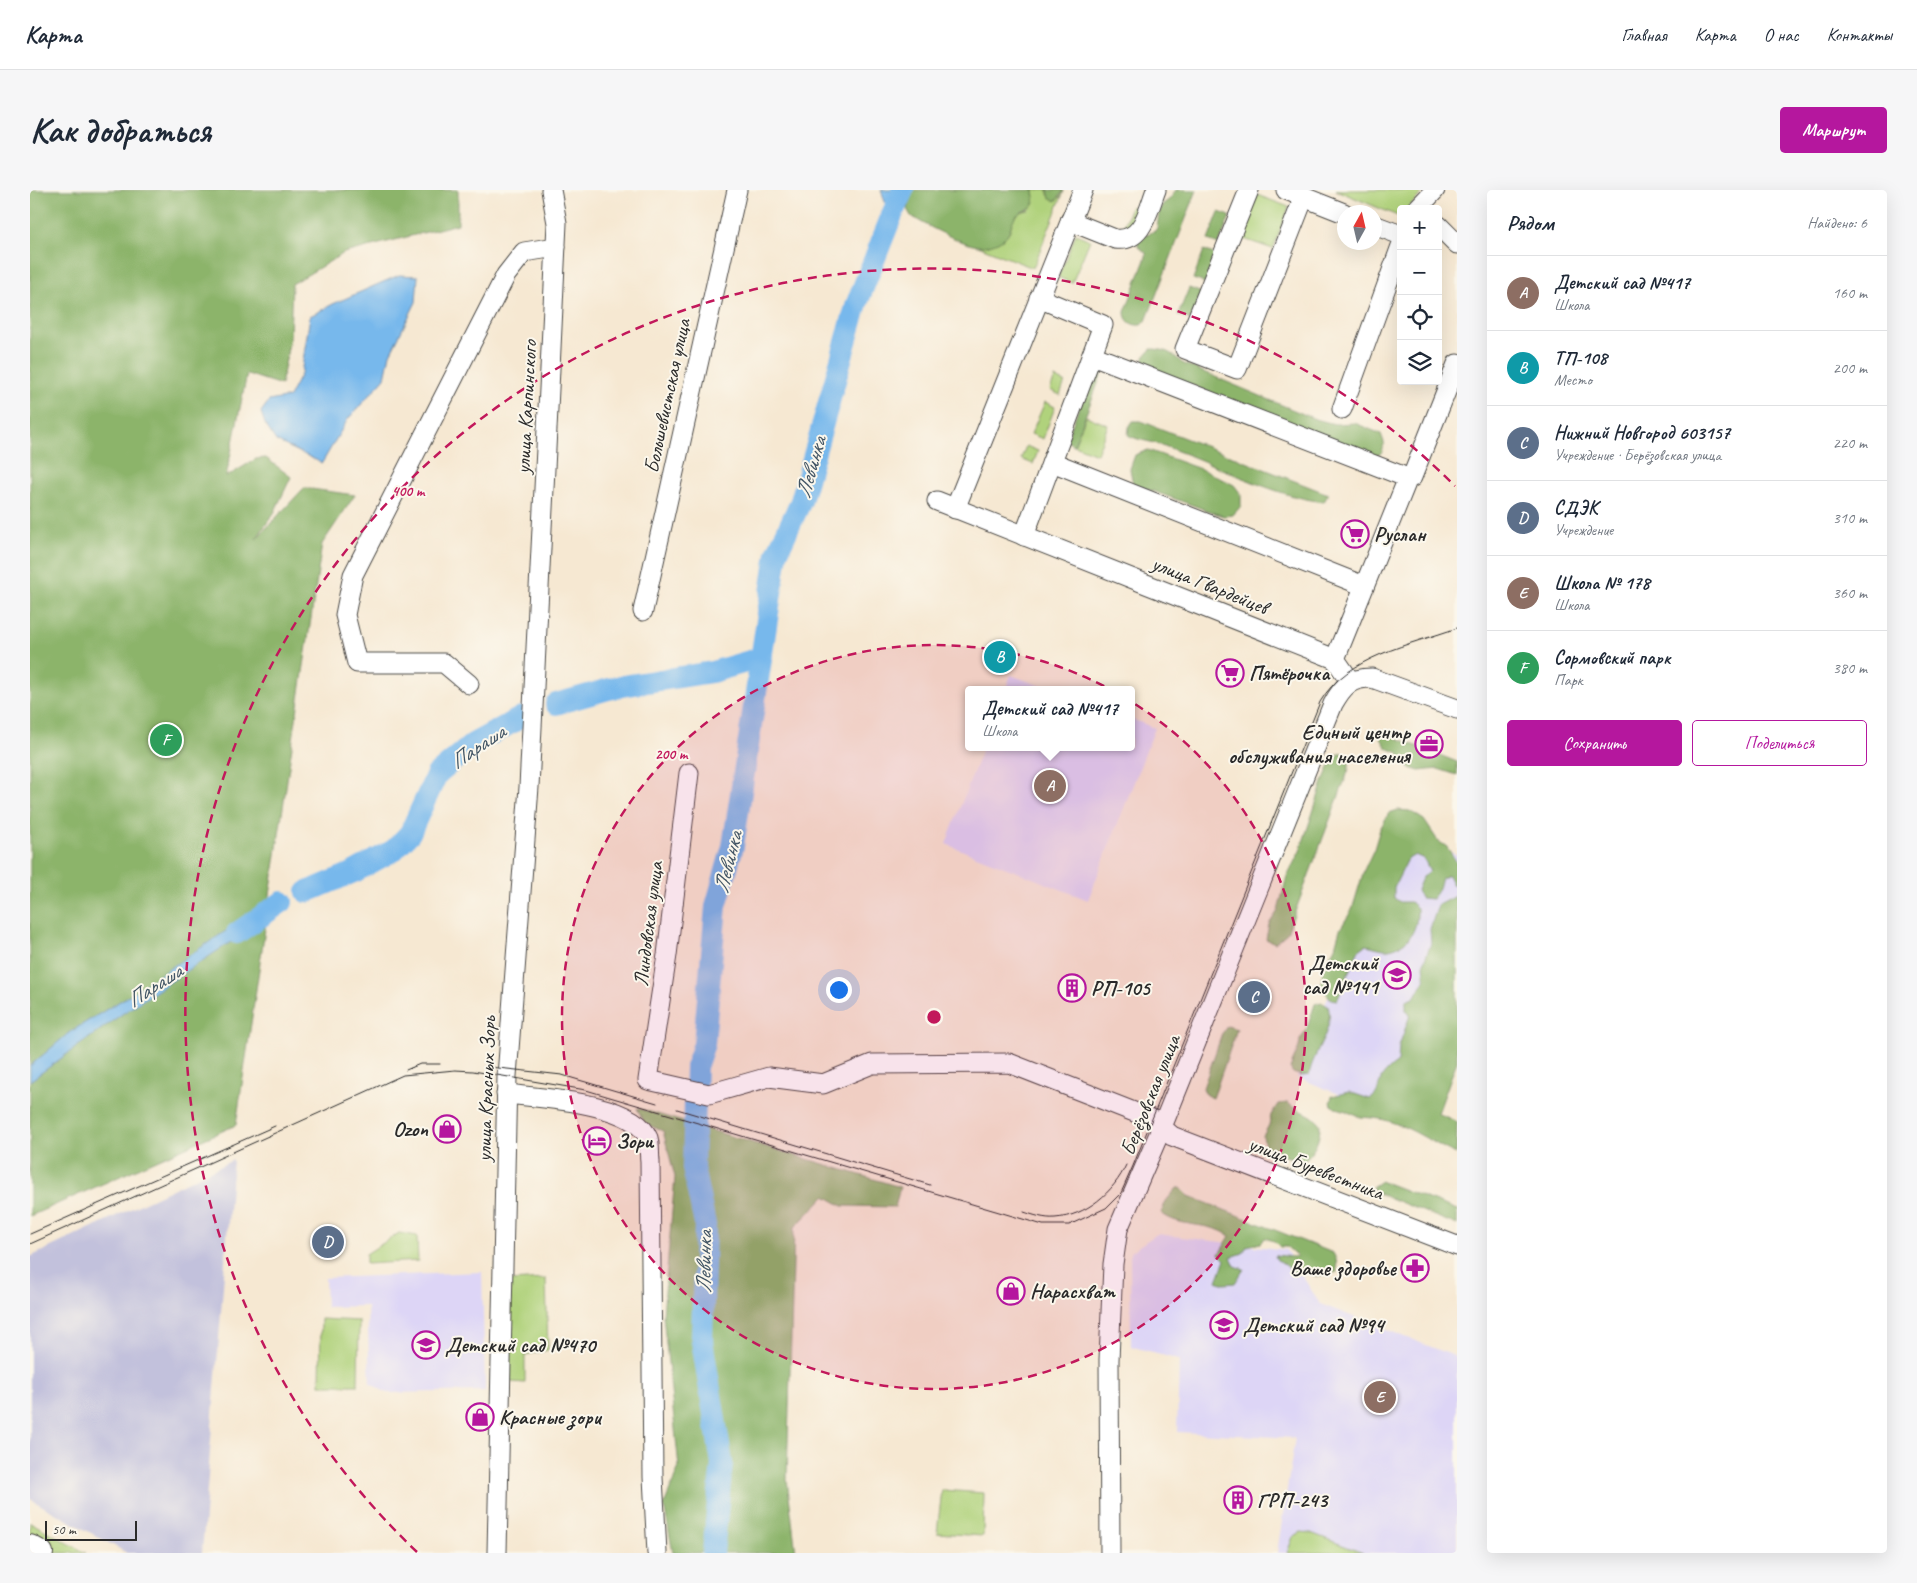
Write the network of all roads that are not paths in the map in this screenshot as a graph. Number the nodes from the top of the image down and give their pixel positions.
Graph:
1 (551, 190) edge
2 (559, 190) edge
3 (737, 190) edge
4 (1083, 190) edge
5 (1156, 190) edge
6 (1249, 190) edge
7 (1286, 190) edge
8 (1435, 190) edge
9 (1304, 197) junction
10 (1422, 205) edge
11 (1337, 210) edge
12 (1070, 220) junction
13 (557, 223) junction
14 (1382, 228) edge
15 (1442, 229) edge
16 (1397, 234) edge
17 (1457, 244) edge
18 (556, 247) junction
19 (1400, 250) edge
20 (1039, 298) junction
21 (1092, 354) junction
22 (1457, 364) edge
23 (1342, 409) dead end
24 (1052, 462) junction
25 (1408, 478) junction
26 (937, 502) dead end
27 (955, 508) junction
28 (1024, 536) junction
29 (1364, 586) junction
30 (643, 611) dead end
31 (537, 628) joint
32 (1335, 659) junction
33 (1351, 682) junction
34 (469, 684) dead end
35 (1457, 709) edge
36 (689, 773) dead end
37 (648, 1080) joint
38 (506, 1094) junction
39 (1162, 1127) junction
40 (1457, 1246) edge
41 (30, 1546) edge
42 (41, 1553) edge
43 (497, 1553) edge
44 (657, 1553) edge
45 (1110, 1553) edge

1 - 13 street, улица Карпинского
2 - 13 street
3 - 30 street, Большевистская улица
4 - 12 street
5 - 12 street
6 - 9 street
7 - 9 street
8 - 10 street
9 - 11 street
12 - 20 street
13 - 18 street, улица Карпинского
14 - 16 street
15 - 17 street
18 - 31 street, улица Карпинского
18 - 34 street
19 - 23 street
20 - 21 street
20 - 27 street
21 - 24 street
21 - 25 street
22 - 25 street
24 - 28 street
24 - 29 street
25 - 29 street
26 - 27 street, улица Гвардейцев
27 - 28 street, улица Гвардейцев
28 - 32 street, улица Гвардейцев
29 - 32 street
31 - 38 street, улица Красных Зорь
32 - 33 street
33 - 35 street
33 - 39 street, Берёзовская улица
36 - 37 street, Линдовская улица
37 - 39 street, улица Буревестника
38 - 43 street, улица Красных Зорь
38 - 44 street
39 - 40 street, улица Буревестника
39 - 45 street, Берёзовская улица
41 - 42 main road

